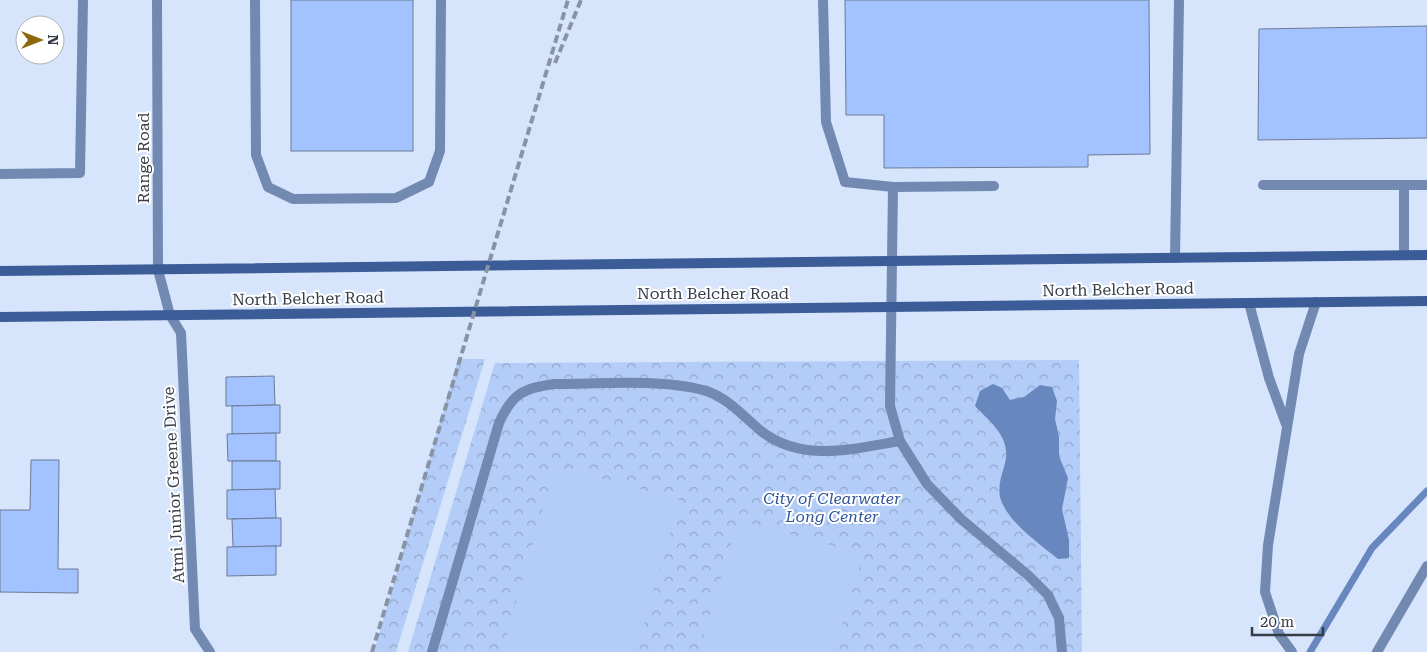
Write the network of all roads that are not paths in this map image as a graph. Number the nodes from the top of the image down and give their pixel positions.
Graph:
1 (83, 0) edge
2 (157, 0) edge
3 (255, 0) edge
4 (441, 0) edge
5 (823, 0) edge
6 (1179, 0) edge
7 (0, 174) edge
8 (1263, 185) dead end
9 (1404, 185) junction
10 (1427, 185) edge
11 (994, 186) dead end
12 (893, 188) junction
13 (1404, 255) junction
14 (1427, 255) edge
15 (1175, 258) junction
16 (892, 261) junction
17 (158, 270) junction
18 (0, 271) edge
19 (1427, 301) edge
20 (1316, 302) junction
21 (1249, 303) junction
22 (891, 307) junction
23 (170, 315) junction
24 (0, 316) edge
25 (1286, 426) junction
26 (900, 441) junction
27 (1427, 566) edge
28 (210, 652) edge
29 (432, 652) edge
30 (1062, 652) edge
31 (1292, 652) edge
32 (1377, 652) edge

1 - 7 street
2 - 17 street, Range Road
3 - 4 street
5 - 12 street
6 - 15 street
8 - 9 street
9 - 10 street
9 - 13 street
11 - 12 street
12 - 16 street
13 - 14 main road, North Belcher Road
13 - 15 main road, North Belcher Road
15 - 16 main road, North Belcher Road
16 - 17 main road, North Belcher Road
16 - 22 street
17 - 18 main road, North Belcher Road
17 - 23 street, Range Road
19 - 20 main road, North Belcher Road
20 - 21 main road, North Belcher Road
20 - 25 street
21 - 22 main road, North Belcher Road
21 - 25 street
22 - 23 main road, North Belcher Road
22 - 26 street
23 - 24 main road, North Belcher Road
23 - 28 street, Atmi Junior Greene Drive
25 - 31 street
26 - 29 street
26 - 30 street
27 - 32 street

